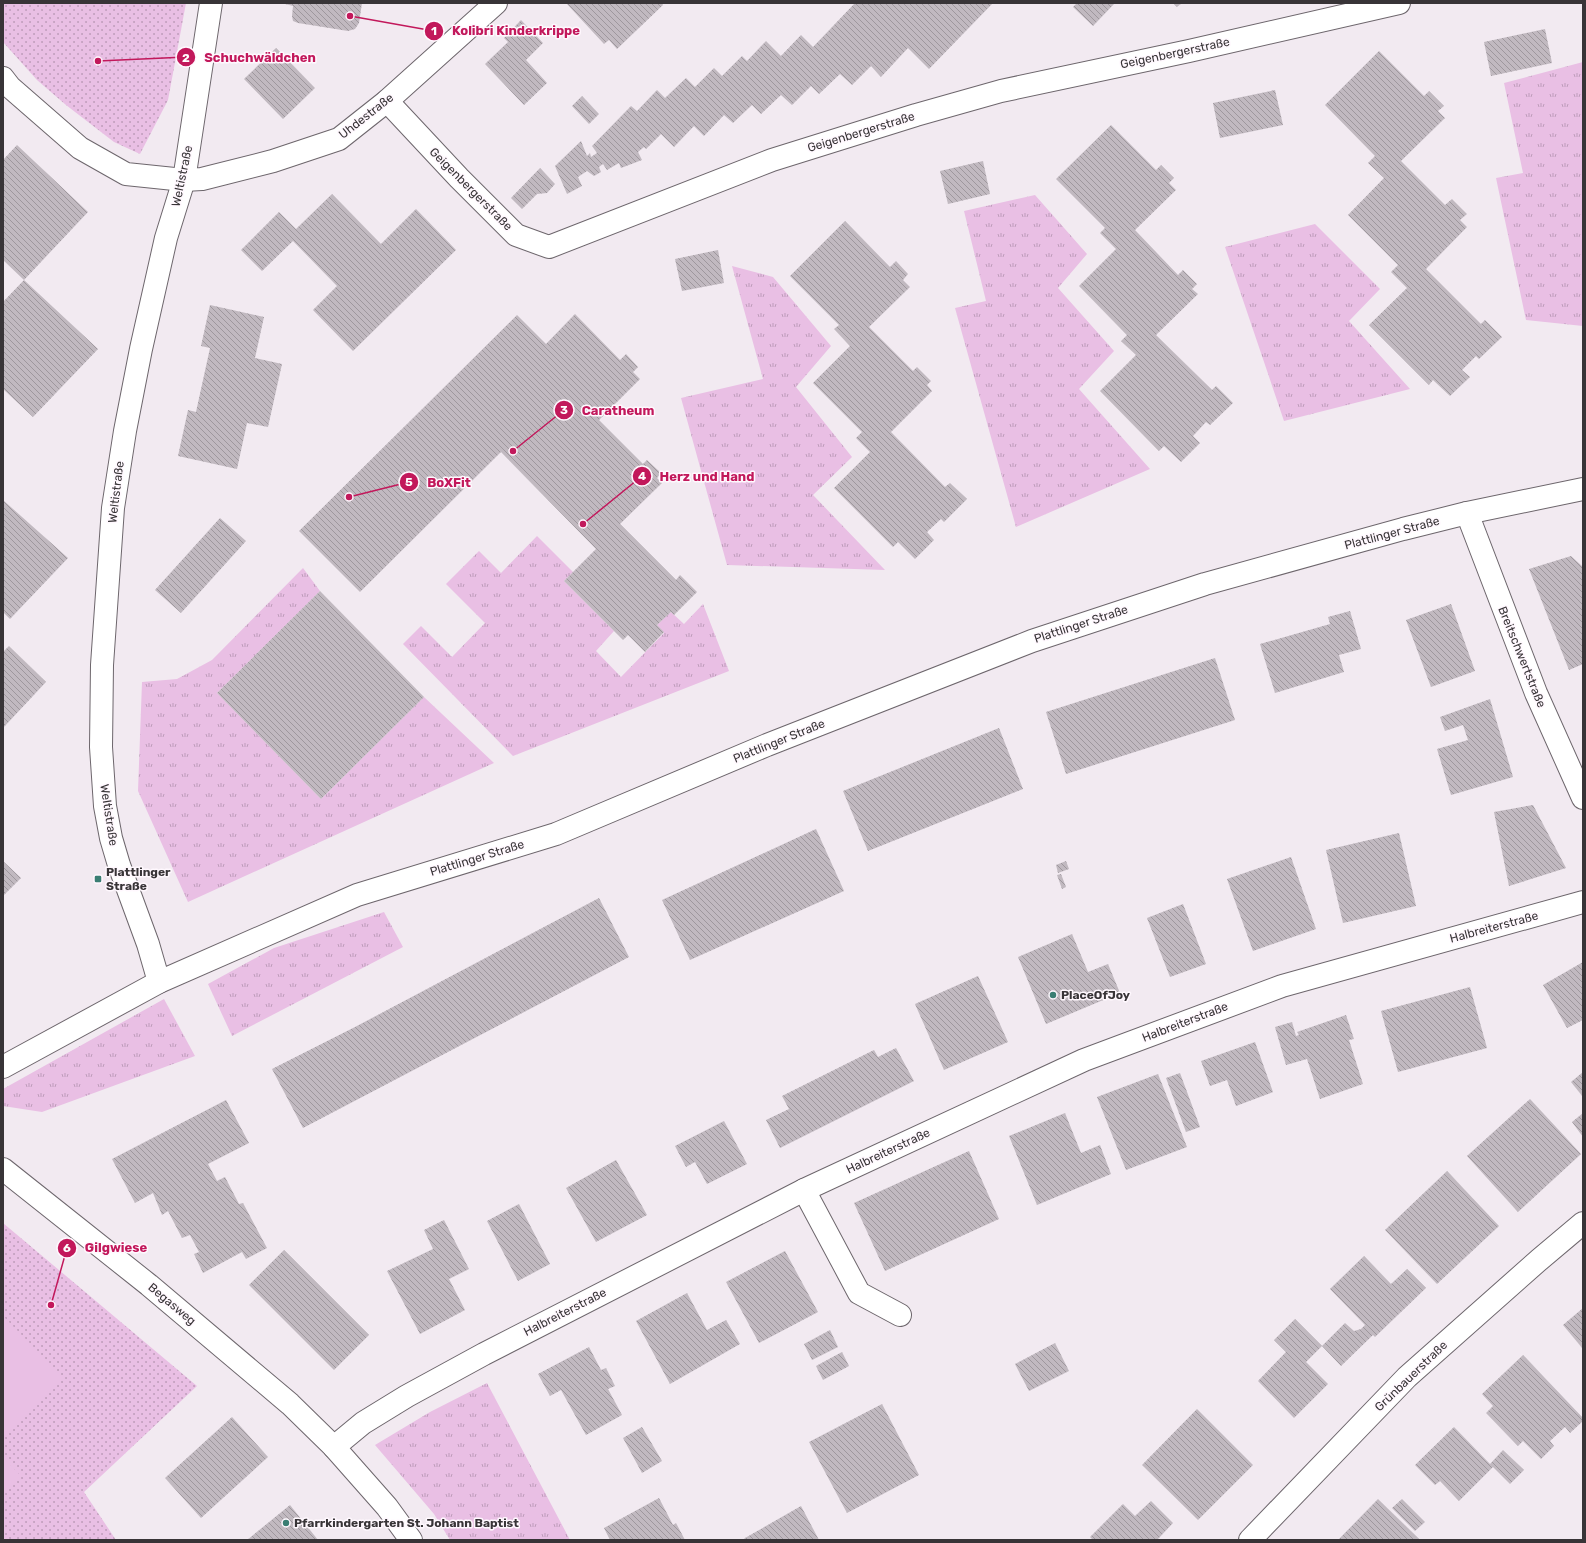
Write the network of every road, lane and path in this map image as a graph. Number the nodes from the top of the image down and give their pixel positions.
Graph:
1 (211, 3) edge
2 (496, 3) edge
3 (1399, 3) edge
4 (1368, 6) edge
5 (3, 78) edge
6 (387, 101) junction
7 (184, 180) junction
8 (1583, 490) edge
9 (1467, 513) junction
10 (1583, 798) edge
11 (1583, 902) edge
12 (159, 982) junction
13 (3, 1067) edge
14 (3, 1169) edge
15 (804, 1190) junction
16 (1583, 1223) edge
17 (900, 1315) dead end
18 (334, 1447) junction
19 (411, 1540) edge
20 (1250, 1540) edge

1 - 7 street, Weltistraße
2 - 6 street, Uhdestraße
3 - 4 street, Geigenbergerstraße
4 - 6 street, Geigenbergerstraße
5 - 7 street, Uhdestraße
6 - 7 street, Uhdestraße
7 - 12 street, Weltistraße
8 - 9 street, Plattlinger Straße
9 - 10 street, Breitschwertstraße
9 - 12 street, Plattlinger Straße
11 - 15 street, Halbreiterstraße
12 - 13 street, Plattlinger Straße
14 - 18 street, Begasweg
15 - 17 street
15 - 18 street, Halbreiterstraße
16 - 20 street, Grünbauerstraße
18 - 19 street, Begasweg

